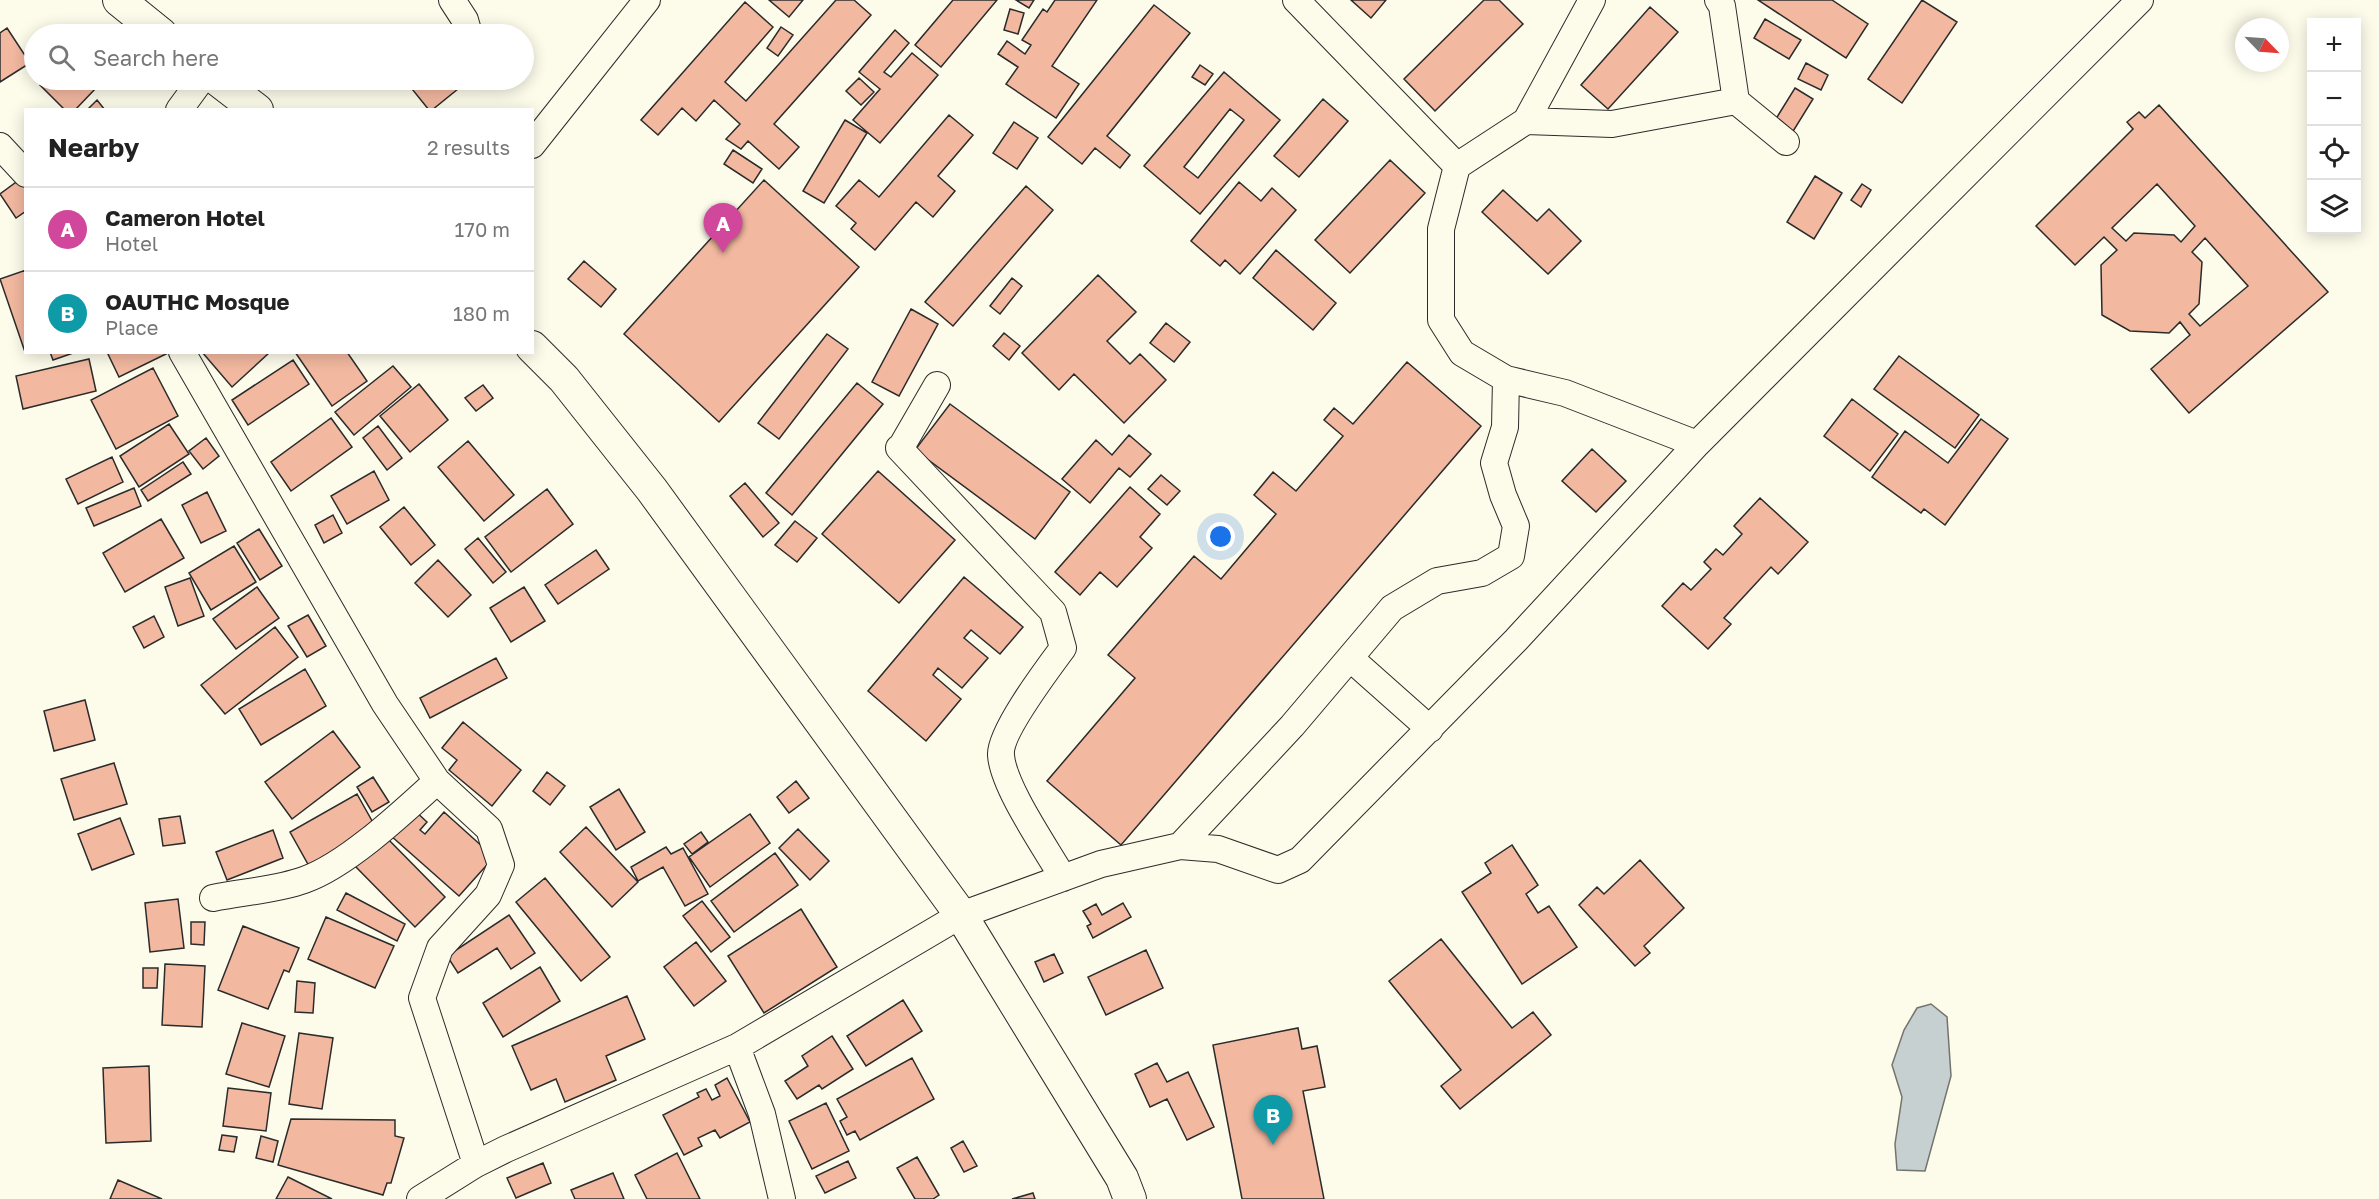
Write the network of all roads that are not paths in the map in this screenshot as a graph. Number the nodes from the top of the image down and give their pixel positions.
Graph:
1 (119, 0) edge
2 (453, 0) edge
3 (647, 0) edge
4 (1296, 0) edge
5 (1592, 0) edge
6 (1718, 0) edge
7 (2140, 0) edge
8 (149, 24) edge
9 (466, 24) edge
10 (194, 90) edge
11 (231, 90) edge
12 (1736, 101) junction
13 (180, 108) edge
14 (254, 108) edge
15 (1526, 121) junction
16 (534, 142) edge
17 (1786, 142) dead end
18 (0, 146) edge
19 (1457, 166) junction
20 (24, 172) edge
21 (534, 349) edge
22 (183, 354) edge
23 (1506, 379) junction
24 (937, 386) dead end
25 (1697, 444) junction
26 (1350, 658) junction
27 (1430, 729) junction
28 (437, 781) junction
29 (1180, 846) junction
30 (1062, 878) junction
31 (213, 898) dead end
32 (961, 915) junction
33 (737, 1047) junction
34 (476, 1164) junction
35 (420, 1199) edge
36 (782, 1199) edge
37 (1130, 1199) edge

1 - 8 main road
2 - 9 street
3 - 16 street
4 - 19 street
5 - 15 street
6 - 12 street
7 - 25 street
10 - 13 street
11 - 14 main road
12 - 15 street
12 - 17 street
15 - 19 street
18 - 20 street
19 - 23 street
21 - 32 main road
22 - 28 street
23 - 25 street
23 - 26 street
24 - 30 street
25 - 27 street
26 - 27 street
26 - 29 street
27 - 29 street
28 - 31 street
28 - 34 street
29 - 30 street
30 - 32 street
32 - 33 street
32 - 37 main road
33 - 34 street
33 - 36 street
34 - 35 street

